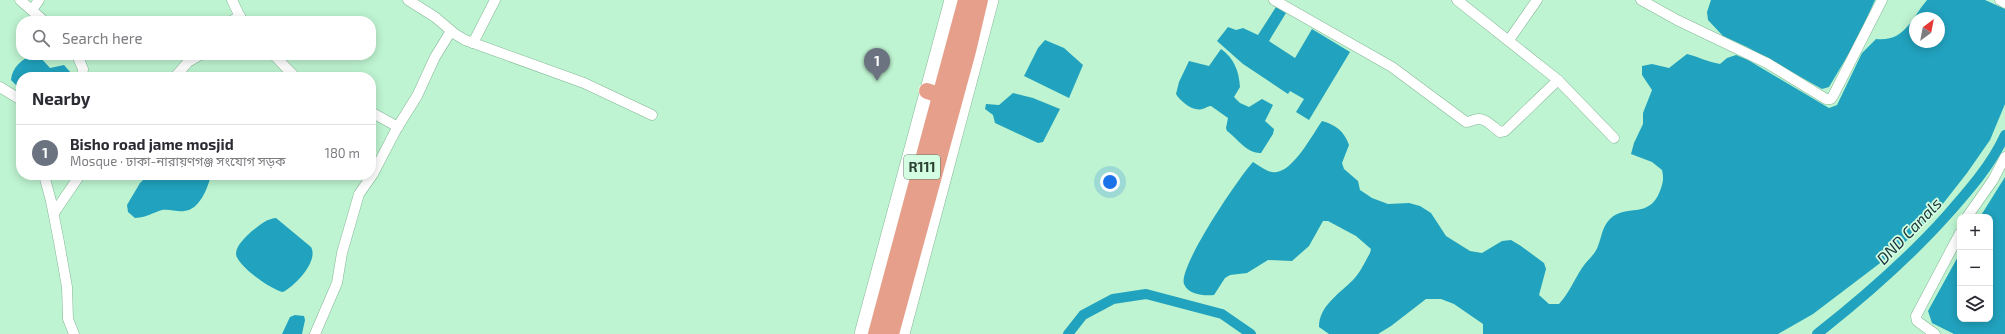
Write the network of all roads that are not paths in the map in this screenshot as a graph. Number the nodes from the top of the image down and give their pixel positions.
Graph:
1 (20, 0) edge
2 (39, 0) edge
3 (232, 0) edge
4 (408, 0) edge
5 (495, 0) edge
6 (951, 0) edge
7 (966, 0) edge
8 (1274, 0) edge
9 (1457, 0) edge
10 (1537, 0) edge
11 (1641, 0) edge
12 (1882, 0) edge
13 (2000, 0) edge
14 (986, 1) edge
15 (2005, 3) edge
16 (32, 10) junction
17 (39, 16) edge
18 (236, 16) edge
19 (451, 31) junction
20 (1509, 40) junction
21 (473, 43) junction
22 (79, 60) edge
23 (191, 60) edge
24 (279, 60) edge
25 (83, 72) edge
26 (179, 72) edge
27 (290, 72) edge
28 (1558, 80) junction
29 (0, 87) edge
30 (934, 94) junction
31 (16, 97) edge
32 (376, 115) edge
33 (652, 115) dead end
34 (398, 126) junction
35 (1614, 138) dead end
36 (946, 154) junction
37 (2005, 157) edge
38 (376, 168) edge
39 (45, 180) edge
40 (77, 180) edge
41 (369, 180) edge
42 (907, 195) junction
43 (54, 213) junction
44 (1969, 214) edge
45 (1957, 239) edge
46 (74, 334) edge
47 (315, 334) edge
48 (861, 334) edge
49 (876, 334) edge
50 (891, 334) edge
51 (903, 334) edge
52 (1935, 334) edge

1 - 16 street
2 - 16 street
3 - 18 street
4 - 19 street
5 - 21 street
6 - 30 street
7 - 30 main road, R111
8 - 28 street
9 - 20 street
10 - 20 street
11 - 12 street
13 - 15 street
14 - 36 main road, R111
16 - 17 street
19 - 21 street
19 - 34 street
20 - 28 street
21 - 33 street
22 - 25 street
23 - 26 street
24 - 27 street
28 - 35 street
29 - 31 street
30 - 42 main road, R111
32 - 34 street
34 - 38 street
36 - 50 main road, R111
36 - 51 street
37 - 44 street
39 - 43 street
40 - 43 street
41 - 47 street
42 - 48 street
42 - 49 main road, R111
43 - 46 street
45 - 52 street

